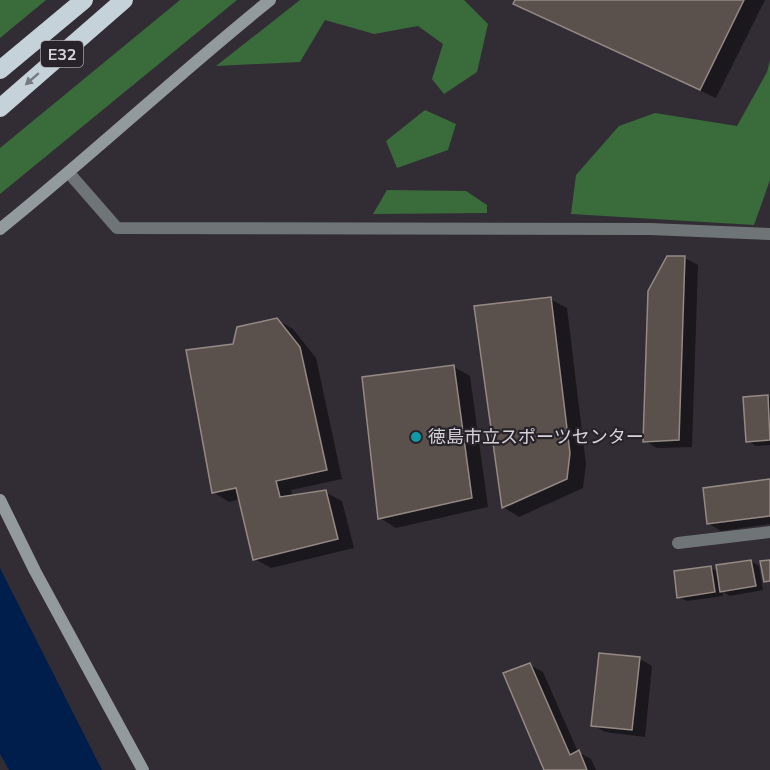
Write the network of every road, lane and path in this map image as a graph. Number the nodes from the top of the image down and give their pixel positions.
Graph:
1 (84, 0) edge
2 (124, 0) edge
3 (270, 0) edge
4 (0, 70) edge
5 (0, 108) edge
6 (69, 173) junction
7 (0, 229) edge
8 (770, 234) edge
9 (0, 500) edge
10 (770, 532) edge
11 (678, 543) dead end
12 (142, 770) edge

1 - 4 highway, E32
2 -> 5 highway, E32
3 - 6 street
6 - 7 street
6 - 8 street
9 - 12 street
10 - 11 street

